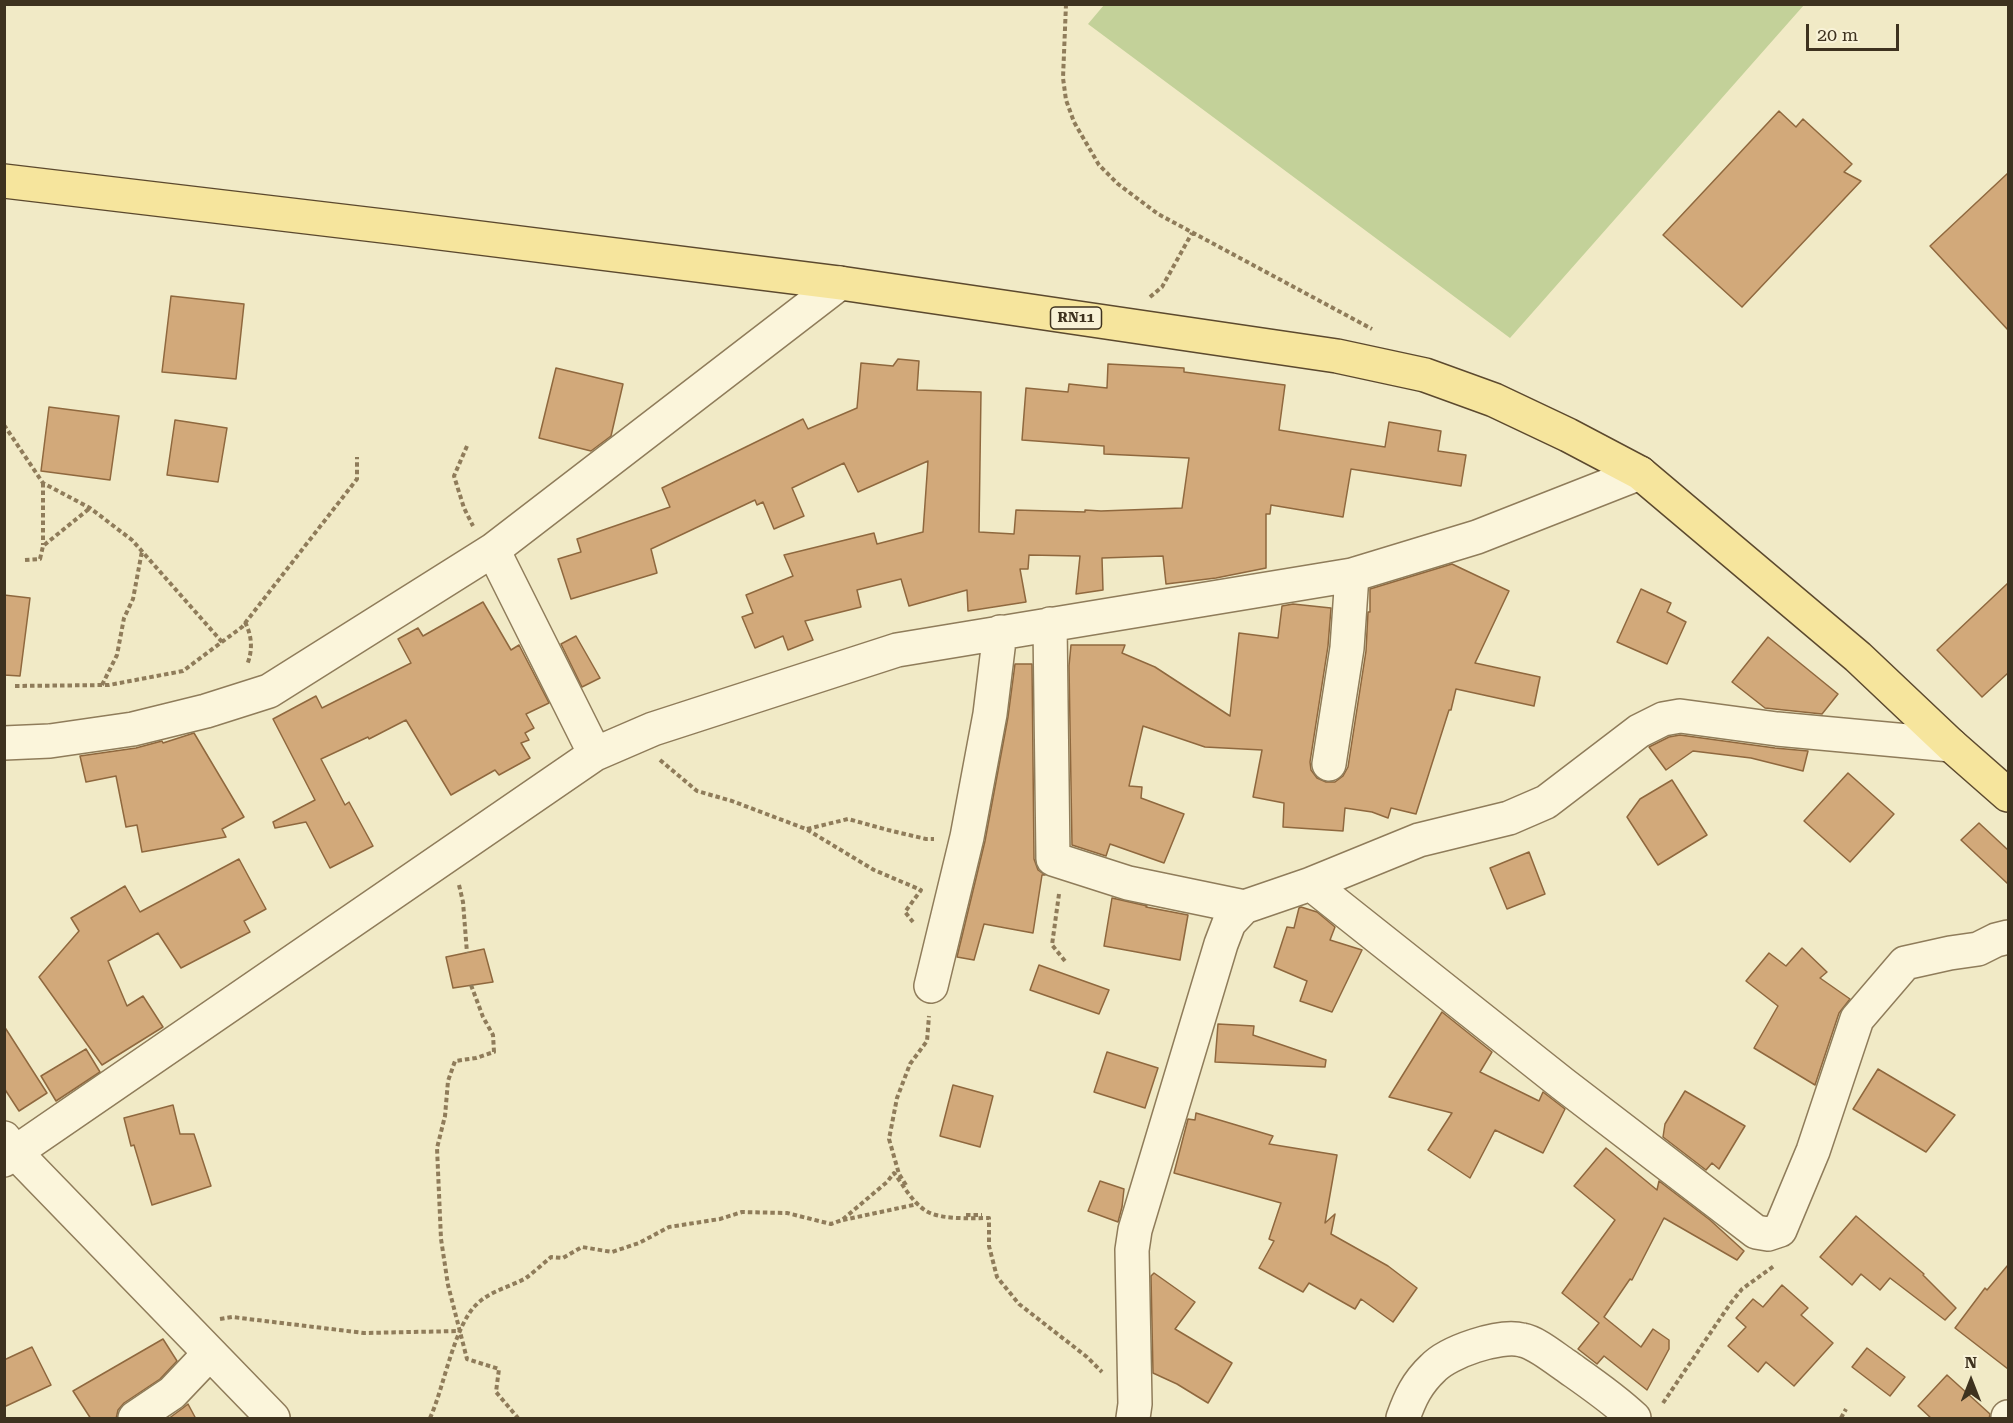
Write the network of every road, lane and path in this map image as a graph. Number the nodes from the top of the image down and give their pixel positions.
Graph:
1 (1066, 4) edge
2 (4, 181) edge
3 (1192, 233) junction
4 (840, 283) junction
5 (1128, 326) junction
6 (1374, 330) dead end
7 (4, 425) edge
8 (467, 446) dead end
9 (357, 457) dead end
10 (1640, 473) junction
11 (43, 483) junction
12 (90, 508) junction
13 (43, 546) junction
14 (142, 551) junction
15 (489, 552) junction
16 (25, 560) dead end
17 (1352, 575) junction
18 (245, 622) junction
19 (1050, 624) junction
20 (1000, 632) junction
21 (222, 642) junction
22 (102, 685) junction
23 (15, 686) dead end
24 (243, 701) junction
25 (636, 736) junction
26 (4, 743) edge
27 (1951, 745) junction
28 (595, 754) junction
29 (1329, 764) dead end
30 (2008, 795) edge
31 (806, 829) junction
32 (967, 837) junction
33 (444, 858) junction
34 (1053, 859) junction
35 (1311, 884) junction
36 (1244, 907) junction
37 (918, 929) dead end
38 (2008, 937) edge
39 (467, 952) dead end
40 (1065, 961) dead end
41 (471, 985) dead end
42 (931, 986) joint
43 (8, 1150) edge
44 (918, 1203) junction
45 (982, 1215) dead end
46 (842, 1220) junction
47 (1756, 1232) junction
48 (181, 1325) junction
49 (459, 1331) junction
50 (210, 1353) junction
51 (1846, 1409) dead end
52 (1134, 1411) edge
53 (1648, 1412) edge
54 (135, 1419) edge
55 (273, 1419) edge
56 (430, 1419) edge
57 (518, 1419) edge
58 (1403, 1419) edge
59 (1841, 1419) edge

1 - 3 path
2 - 4 main road, RN11
3 - 5 path
3 - 6 path
4 - 5 main road, RN11
4 - 15 street
5 - 10 main road, RN11
7 - 11 path
8 - 15 path
9 - 18 path
10 - 17 street
10 - 27 main road, RN11
11 - 12 path
11 - 13 path
12 - 13 path
12 - 14 path
13 - 16 path
14 - 21 path
14 - 22 path
15 - 24 street
15 - 28 street
17 - 19 street
17 - 29 street
18 - 21 path
18 - 24 path
19 - 20 street
19 - 34 street
20 - 25 street
20 - 32 street
21 - 22 path
22 - 23 path
24 - 26 street
25 - 28 street
25 - 31 path
27 - 30 main road, RN11
27 - 35 street
28 - 33 street
31 - 32 path
31 - 37 path
32 - 42 street
33 - 39 path
33 - 43 street
34 - 36 street
34 - 40 path
35 - 36 street
35 - 47 street
36 - 52 street
38 - 47 street
41 - 49 path
42 - 45 path
43 - 48 street
44 - 46 path
44 - 46 path
44 - 52 path
46 - 49 path
47 - 53 path
48 - 49 path
48 - 50 street
49 - 56 path
49 - 57 path
50 - 54 street
50 - 55 street
51 - 59 path
53 - 58 street

